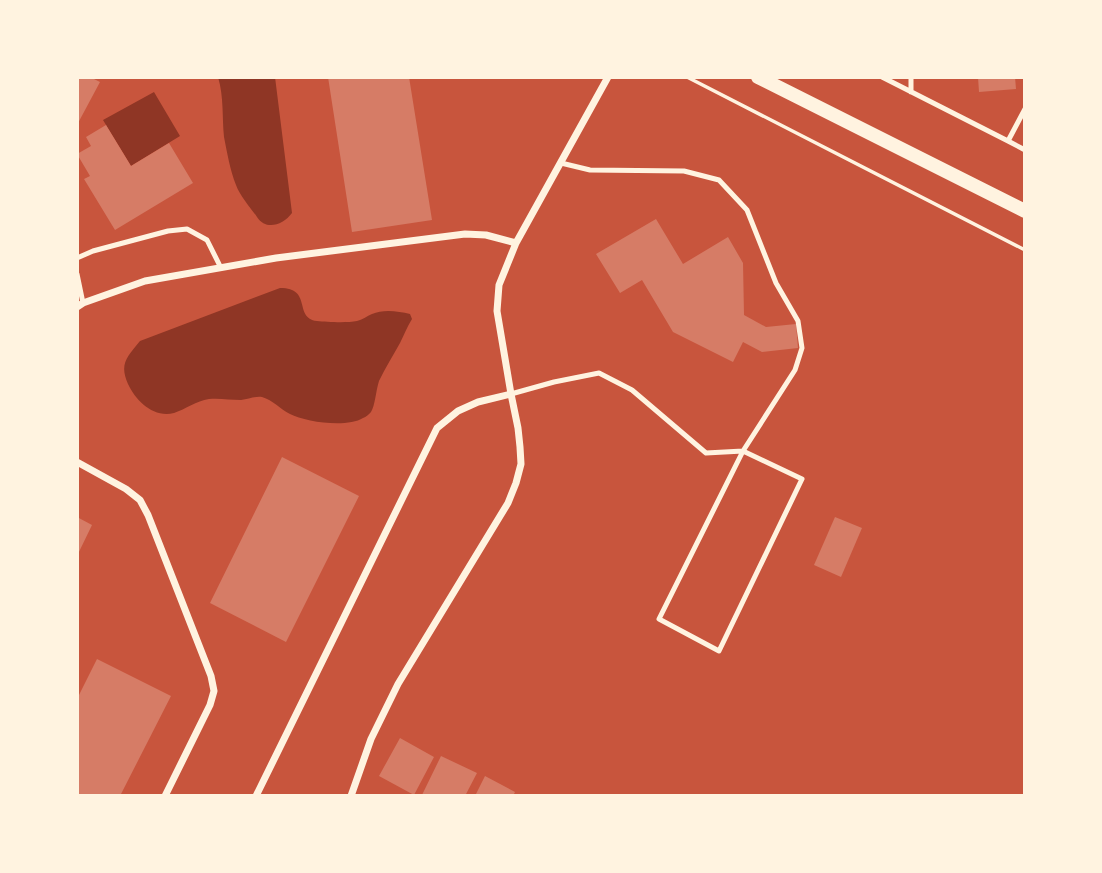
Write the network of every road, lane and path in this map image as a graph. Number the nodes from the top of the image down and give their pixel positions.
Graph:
1 (608, 77) edge
2 (687, 77) edge
3 (758, 77) edge
4 (882, 77) edge
5 (911, 77) edge
6 (911, 92) junction
7 (1025, 109) edge
8 (1008, 141) junction
9 (1025, 150) edge
10 (561, 163) junction
11 (1025, 211) edge
12 (516, 243) junction
13 (1025, 250) edge
14 (77, 258) edge
15 (221, 268) junction
16 (77, 274) edge
17 (80, 305) edge
18 (510, 394) junction
19 (743, 451) junction
20 (77, 462) edge
21 (165, 796) edge
22 (256, 796) edge
23 (351, 796) edge

1 - 10 street
2 - 13 path
3 - 11 main road
4 - 6 lane
5 - 6 lane
6 - 8 lane
7 - 8 lane
8 - 9 lane
10 - 12 street
10 - 19 lane
12 - 15 street
12 - 18 street
14 - 15 lane
15 - 17 street
16 - 17 lane
18 - 19 lane
18 - 22 street
18 - 23 street
19 - 19 lane
20 - 21 street

